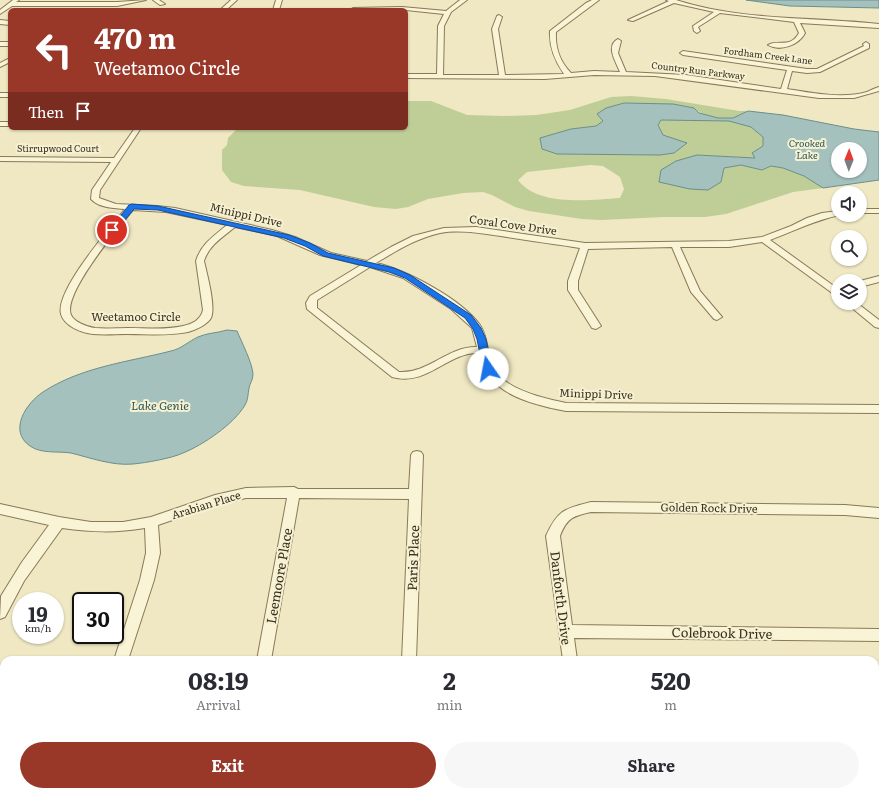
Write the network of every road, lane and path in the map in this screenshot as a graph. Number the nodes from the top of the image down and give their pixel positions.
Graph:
1 (143, 0) edge
2 (156, 0) edge
3 (234, 0) edge
4 (464, 0) edge
5 (595, 0) edge
6 (671, 1) edge
7 (13, 2) edge
8 (71, 2) edge
9 (162, 4) dead end
10 (225, 8) edge
11 (408, 10) edge
12 (719, 11) junction
13 (0, 12) edge
14 (446, 13) junction
15 (499, 17) dead end
16 (631, 20) dead end
17 (796, 21) junction
18 (879, 26) edge
19 (697, 31) dead end
20 (618, 41) dead end
21 (866, 44) dead end
22 (771, 45) dead end
23 (683, 53) dead end
24 (790, 69) junction
25 (624, 73) junction
26 (569, 75) junction
27 (408, 76) edge
28 (440, 77) junction
29 (502, 77) junction
30 (408, 80) edge
31 (879, 89) edge
32 (783, 91) junction
33 (137, 130) edge
34 (0, 159) edge
35 (117, 160) junction
36 (132, 206) junction
37 (867, 211) edge
38 (879, 211) edge
39 (831, 214) edge
40 (233, 224) junction
41 (764, 239) junction
42 (675, 245) junction
43 (585, 246) junction
44 (367, 264) junction
45 (879, 279) edge
46 (867, 282) edge
47 (831, 287) edge
48 (860, 310) edge
49 (717, 317) dead end
50 (596, 326) dead end
51 (879, 326) edge
52 (484, 350) junction
53 (879, 409) edge
54 (417, 455) dead end
55 (294, 492) junction
56 (415, 494) junction
57 (0, 509) edge
58 (879, 513) edge
59 (59, 522) junction
60 (151, 522) junction
61 (553, 536) joint
62 (0, 613) edge
63 (565, 631) junction
64 (879, 635) edge
65 (122, 656) edge
66 (265, 656) edge
67 (409, 656) edge
68 (569, 656) edge

1 - 8 street
2 - 9 street
3 - 10 street
4 - 14 street
5 - 26 street
6 - 12 street
6 - 16 street
7 - 8 street
7 - 13 street
11 - 14 street
12 - 17 street
12 - 19 street
14 - 28 street
15 - 29 street
17 - 18 street
17 - 22 street
20 - 25 street
21 - 24 street, Fordham Creek Lane
23 - 24 street, Fordham Creek Lane
24 - 32 street
25 - 26 street, Country Run Parkway
25 - 32 street, Country Run Parkway
26 - 29 street, Country Run Parkway
27 - 28 street, Country Run Parkway
28 - 29 street, Country Run Parkway
28 - 30 street, Country Run Parkway
31 - 32 street, Country Run Parkway
33 - 35 street
34 - 35 street, Stirrupwood Court
35 - 36 street, Minippi Drive
36 - 40 street, Minippi Drive
36 - 40 street, Weetamoo Circle
37 - 38 street
39 - 41 street, Coral Cove Drive
40 - 44 street, Minippi Drive
41 - 42 street, Coral Cove Drive
41 - 47 street
42 - 43 street, Coral Cove Drive
42 - 49 street
43 - 44 street, Coral Cove Drive
43 - 50 street
44 - 52 street, Minippi Drive
44 - 52 street, Coral Cove Drive
45 - 46 street
48 - 51 street
52 - 53 street, Minippi Drive
54 - 56 street, Paris Place
55 - 56 street, Arabian Place
55 - 60 street, Arabian Place
55 - 66 street, Leemoore Place
56 - 67 street, Paris Place
57 - 59 street, Arabian Place
58 - 61 street, Golden Rock Drive
59 - 60 street, Arabian Place
59 - 62 street
60 - 65 street
61 - 63 street, Danforth Drive
63 - 64 street, Colebrook Drive
63 - 68 street, Danforth Drive

